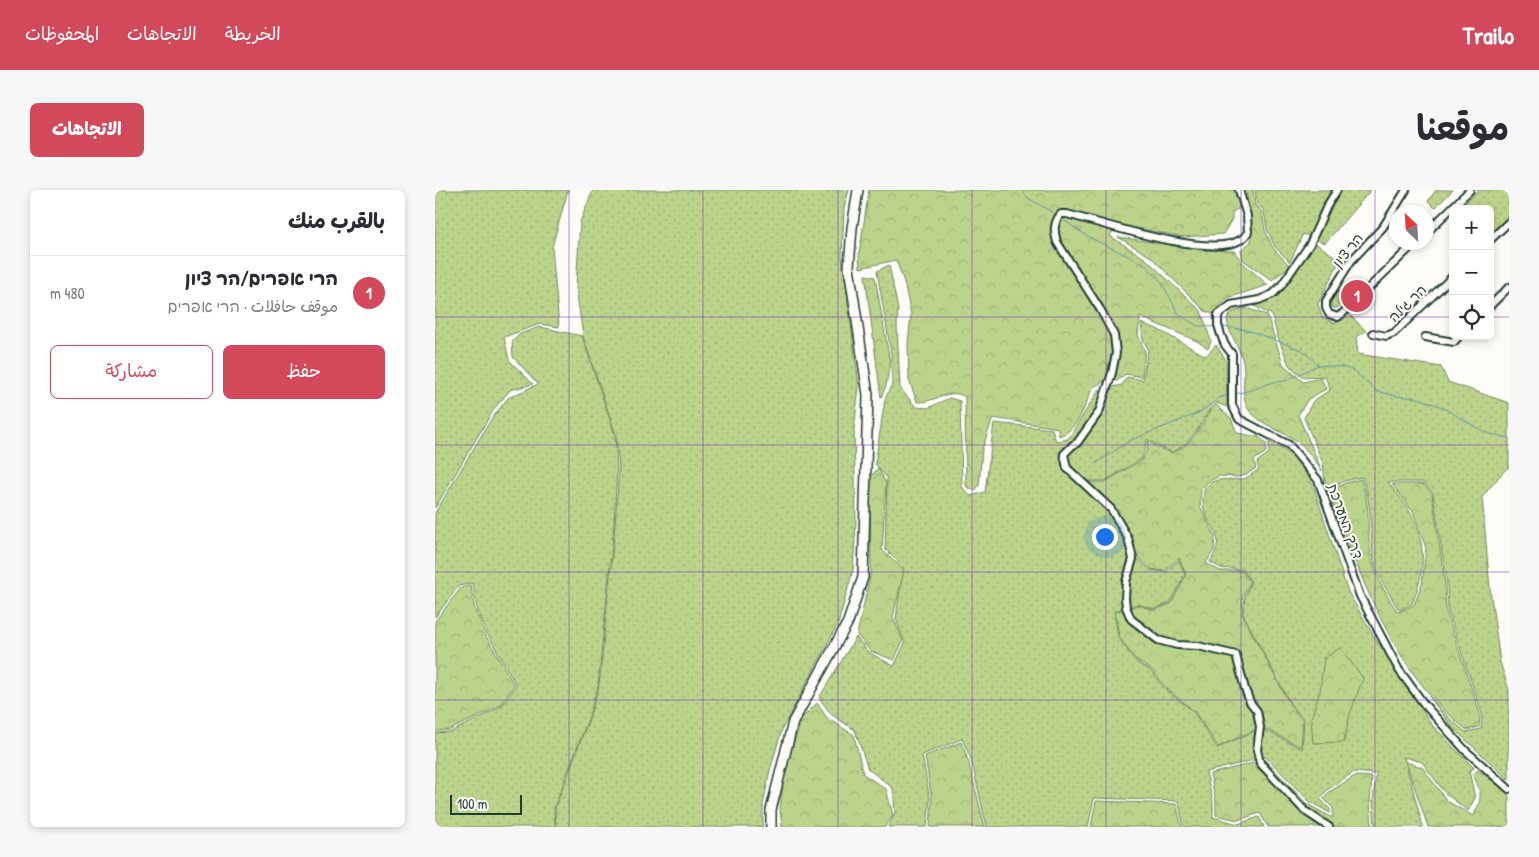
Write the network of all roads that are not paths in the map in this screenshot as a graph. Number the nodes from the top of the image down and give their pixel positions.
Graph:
1 (858, 190) edge
2 (1239, 190) edge
3 (1337, 190) edge
4 (1406, 190) edge
5 (1470, 190) edge
6 (1397, 205) edge
7 (1389, 217) edge
8 (1509, 222) edge
9 (1434, 225) edge
10 (1494, 236) edge
11 (1408, 250) edge
12 (1449, 280) edge
13 (1509, 287) edge
14 (1494, 302) edge
15 (1373, 333) dead end
16 (1425, 338) dead end
17 (1456, 340) edge
18 (1509, 789) edge
19 (771, 827) edge
20 (1329, 827) edge

1 - 19 main road
2 - 20 street
3 - 18 street, דרך המערכת
4 - 6 street, הר ציון
5 - 9 street
7 - 11 street, הר ציון
8 - 10 street
12 - 15 street, הר גילה
13 - 14 street
16 - 17 street

